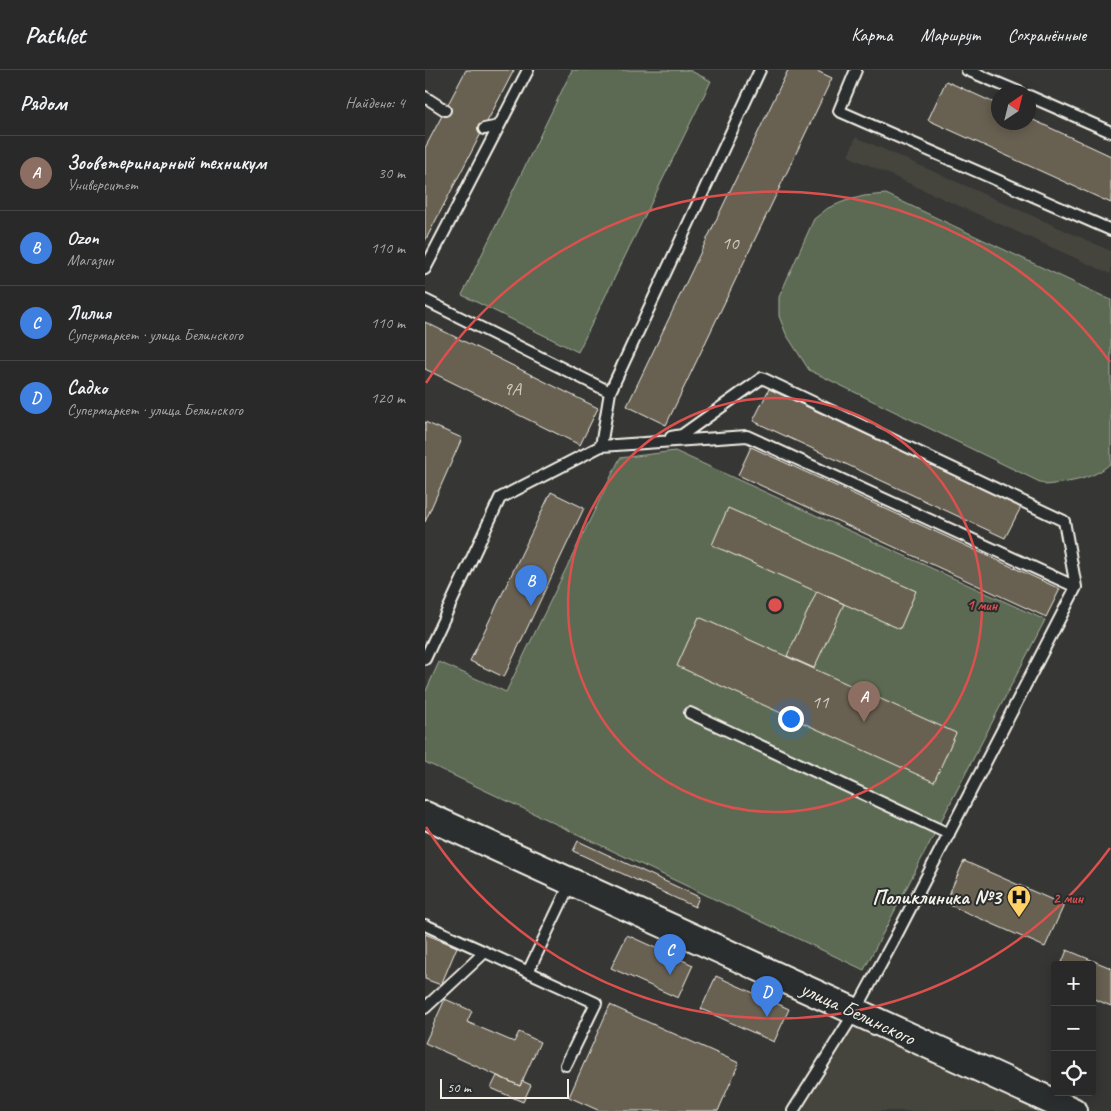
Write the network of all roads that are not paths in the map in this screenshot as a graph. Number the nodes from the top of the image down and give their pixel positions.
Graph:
1 (528, 70) edge
2 (760, 70) edge
3 (856, 70) edge
4 (967, 70) edge
5 (1002, 85) edge
6 (425, 97) edge
7 (1036, 99) edge
8 (445, 110) dead end
9 (499, 126) junction
10 (484, 128) dead end
11 (1111, 132) edge
12 (1111, 230) edge
13 (425, 269) edge
14 (425, 300) edge
15 (610, 392) junction
16 (601, 446) junction
17 (1076, 587) junction
18 (425, 658) edge
19 (690, 713) dead end
20 (425, 815) edge
21 (949, 834) junction
22 (571, 882) junction
23 (425, 925) edge
24 (485, 952) junction
25 (528, 972) junction
26 (425, 1008) edge
27 (855, 1012) junction
28 (566, 1065) dead end
29 (793, 1111) edge
30 (1073, 1111) edge

1 - 9 lane
2 - 15 lane
3 - 12 lane
4 - 5 lane
6 - 8 lane
7 - 11 lane
9 - 10 lane
9 - 13 lane
14 - 15 lane
15 - 16 lane
16 - 17 lane
16 - 17 lane
16 - 18 lane
17 - 21 lane
19 - 21 lane
20 - 22 street, улица Белинского
21 - 27 lane
22 - 25 lane
22 - 27 street, улица Белинского
23 - 24 lane
24 - 25 lane
24 - 26 lane
25 - 28 lane
27 - 29 lane
27 - 30 street, улица Белинского

